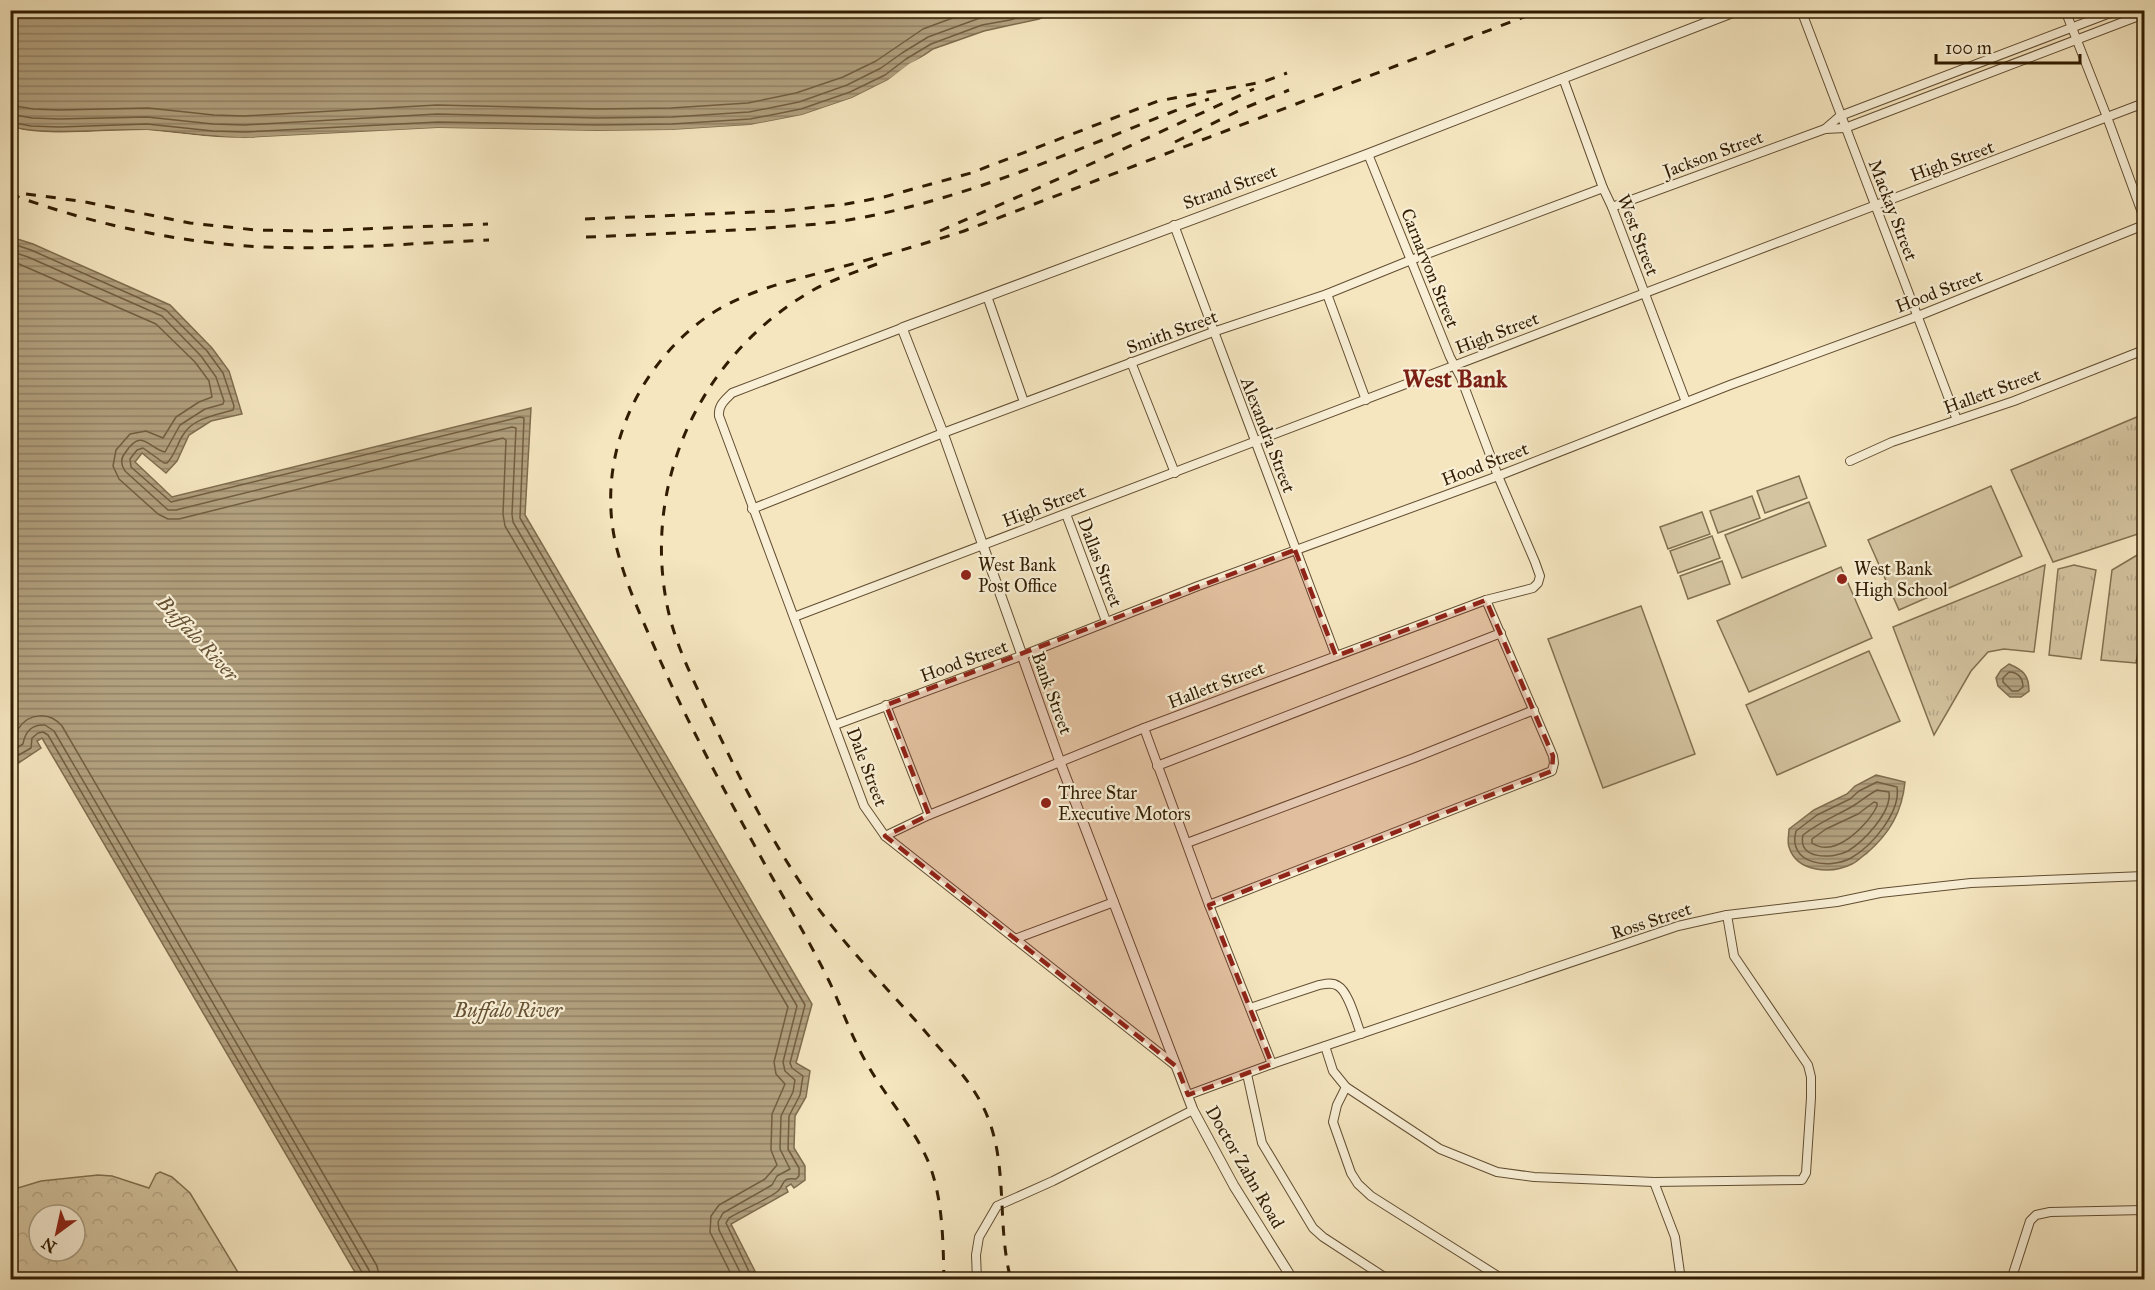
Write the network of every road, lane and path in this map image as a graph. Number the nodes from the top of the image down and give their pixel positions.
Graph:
1 (1739, 10) edge
2 (1801, 10) edge
3 (2065, 10) edge
4 (2118, 10) edge
5 (2145, 14) edge
6 (2071, 28) junction
7 (2076, 41) junction
8 (1563, 78) junction
9 (2145, 103) edge
10 (1840, 116) junction
11 (2107, 117) junction
12 (1845, 128) junction
13 (1825, 129) junction
14 (1368, 154) junction
15 (1603, 188) junction
16 (1876, 205) junction
17 (1612, 207) junction
18 (2145, 218) edge
19 (1174, 225) junction
20 (2145, 225) edge
21 (1412, 260) junction
22 (1327, 294) junction
23 (1644, 294) junction
24 (987, 296) junction
25 (1918, 316) junction
26 (902, 328) junction
27 (1213, 332) junction
28 (2145, 350) edge
29 (1131, 362) junction
30 (1455, 365) junction
31 (732, 393) joint
32 (1366, 400) junction
33 (1024, 402) junction
34 (1686, 402) junction
35 (1958, 420) junction
36 (943, 433) junction
37 (1255, 443) junction
38 (1850, 461) dead end
39 (1174, 473) junction
40 (1498, 476) junction
41 (752, 509) junction
42 (1066, 514) junction
43 (983, 545) junction
44 (1295, 550) junction
45 (1534, 559) joint
46 (1486, 600) junction
47 (794, 618) junction
48 (1106, 621) junction
49 (1501, 633) junction
50 (1021, 656) junction
51 (1336, 656) junction
52 (886, 705) junction
53 (1534, 710) junction
54 (835, 725) junction
55 (1144, 728) junction
56 (1060, 762) junction
57 (1157, 766) junction
58 (929, 815) junction
59 (885, 836) junction
60 (1187, 843) junction
61 (2145, 876) edge
62 (1114, 902) junction
63 (1209, 905) junction
64 (1727, 915) junction
65 (1015, 939) junction
66 (1250, 1008) junction
67 (1360, 1034) junction
68 (1326, 1046) junction
69 (1272, 1064) junction
70 (1178, 1067) junction
71 (1247, 1074) junction
72 (1346, 1087) junction
73 (1188, 1095) junction
74 (1193, 1110) junction
75 (1654, 1182) junction
76 (2145, 1210) edge
77 (977, 1280) edge
78 (1293, 1280) edge
79 (1389, 1280) edge
80 (1504, 1280) edge
81 (1681, 1280) edge
82 (2011, 1280) edge

1 - 8 street, Strand Street
2 - 10 street, Mackay Street
3 - 6 street
4 - 6 street, Jackson Street
5 - 7 street, Jackson Street
6 - 7 street
6 - 10 street, Jackson Street
7 - 11 street
7 - 12 street, Jackson Street
8 - 14 street, Strand Street
8 - 15 street, West Street
9 - 11 street, High Street
10 - 12 street, Mackay Street
10 - 13 street, Jackson Street
11 - 16 street, High Street
11 - 18 street
12 - 13 street, Jackson Street
12 - 16 street, Mackay Street
13 - 17 street, Jackson Street
14 - 19 street, Strand Street
14 - 21 street, Carnarvon Street
15 - 17 street, West Street
15 - 21 street, Smith Street
16 - 23 street, High Street
16 - 25 street, Mackay Street
17 - 23 street, West Street
19 - 24 street, Strand Street
19 - 27 street, Alexandra Street
20 - 25 street, Hood Street
21 - 22 street, Smith Street
21 - 30 street, Carnarvon Street
22 - 27 street, Smith Street
22 - 32 street
23 - 30 street, High Street
23 - 34 street, West Street
24 - 26 street, Strand Street
24 - 33 street
25 - 34 street, Hood Street
25 - 35 street, Mackay Street
26 - 31 street, Strand Street
26 - 36 street, Bank Street
27 - 29 street, Smith Street
27 - 37 street, Alexandra Street
28 - 35 street, Hallett Street
29 - 33 street, Smith Street
29 - 39 street
30 - 32 street, High Street
30 - 40 street, Carnarvon Street
31 - 41 street, Dale Street
32 - 37 street, High Street
33 - 36 street, Smith Street
34 - 40 street, Hood Street
35 - 38 street, Hallett Street
36 - 41 street, Smith Street
36 - 43 street, Bank Street
37 - 39 street, High Street
37 - 44 street, Alexandra Street
39 - 42 street, High Street
40 - 44 street, Hood Street
40 - 45 street, Carnarvon Street
41 - 47 street, Dale Street
42 - 43 street, High Street
42 - 48 street, Dallas Street
43 - 47 street, High Street
43 - 50 street, Bank Street
44 - 48 street, Hood Street
44 - 51 street, Alexandra Street
45 - 46 street, Hallett Street
46 - 49 street
46 - 51 street, Hallett Street
47 - 54 street, Dale Street
48 - 50 street, Hood Street
49 - 53 street
49 - 57 street
50 - 52 street, Hood Street
50 - 56 street, Bank Street
51 - 55 street, Hallett Street
52 - 54 street, Hood Street
52 - 58 street
53 - 60 street
53 - 63 street
54 - 59 street, Dale Street
55 - 56 street, Hallett Street
55 - 57 street
56 - 58 street, Hallett Street
56 - 62 street, Bank Street
57 - 60 street
58 - 59 street, Hallett Street
59 - 65 street, Dale Street
60 - 63 street
61 - 64 street, Ross Street
62 - 65 street
62 - 70 street, Bank Street
63 - 66 street
64 - 67 street, Ross Street
64 - 75 street
65 - 70 street, Dale Street
66 - 67 street
66 - 69 street
67 - 68 street, Ross Street
68 - 69 street, Ross Street
68 - 72 street
69 - 71 street, Ross Street
70 - 73 street, Doctor Zahn Road
71 - 73 street, Ross Street
71 - 79 street
72 - 75 street
72 - 80 street
73 - 74 street, Doctor Zahn Road
74 - 77 street
74 - 78 street, Doctor Zahn Road
75 - 81 street
76 - 82 street

